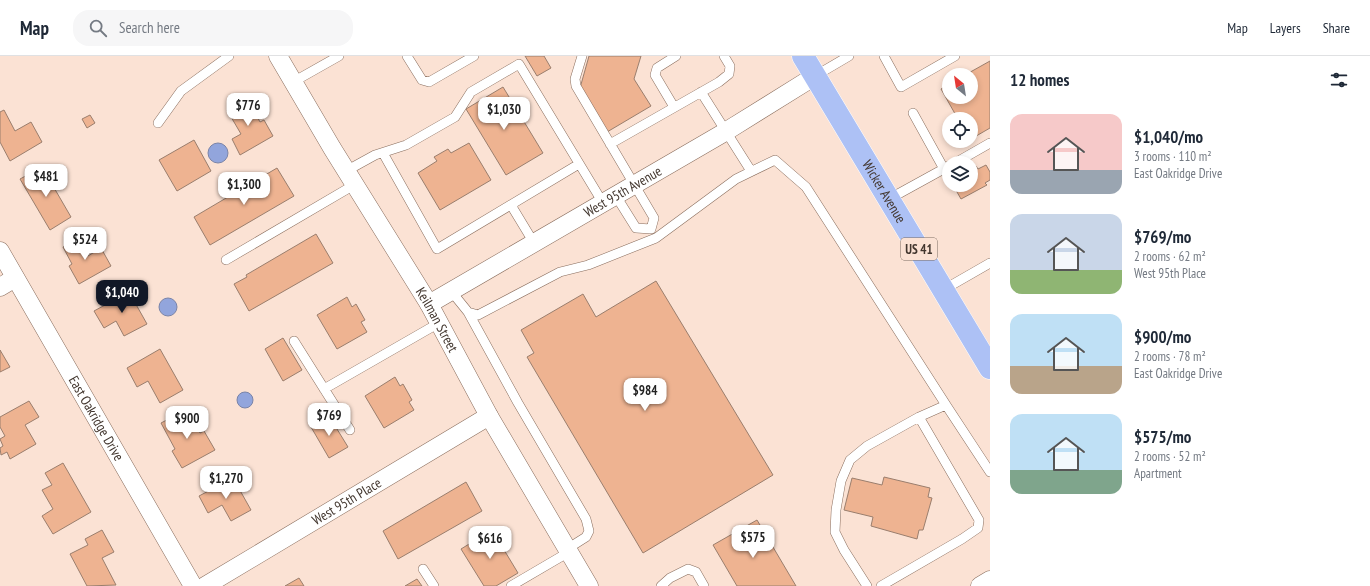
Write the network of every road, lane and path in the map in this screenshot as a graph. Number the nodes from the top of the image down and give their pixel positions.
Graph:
1 (228, 56) edge
2 (278, 56) edge
3 (339, 56) edge
4 (407, 56) edge
5 (474, 56) edge
6 (582, 56) edge
7 (676, 56) edge
8 (724, 56) edge
9 (803, 56) edge
10 (849, 56) edge
11 (884, 56) edge
12 (955, 56) edge
13 (815, 76) junction
14 (293, 82) junction
15 (701, 92) junction
16 (674, 107) junction
17 (912, 113) dead end
18 (158, 123) dead end
19 (726, 132) junction
20 (990, 143) edge
21 (610, 144) junction
22 (383, 153) junction
23 (967, 156) edge
24 (942, 162) edge
25 (579, 164) junction
26 (942, 170) edge
27 (751, 171) junction
28 (350, 178) junction
29 (635, 185) junction
30 (889, 199) junction
31 (609, 200) junction
32 (511, 205) junction
33 (650, 230) junction
34 (656, 238) junction
35 (534, 243) junction
36 (0, 251) edge
37 (226, 260) dead end
38 (990, 263) edge
39 (8, 283) edge
40 (944, 290) junction
41 (451, 291) junction
42 (428, 304) junction
43 (468, 312) junction
44 (439, 323) junction
45 (294, 341) dead end
46 (990, 368) edge
47 (324, 389) junction
48 (946, 405) junction
49 (489, 416) junction
50 (920, 417) junction
51 (350, 430) dead end
52 (990, 472) edge
53 (568, 550) junction
54 (423, 569) dead end
55 (990, 580) edge
56 (193, 586) edge
57 (205, 586) edge
58 (434, 586) edge
59 (511, 586) edge
60 (589, 586) edge
61 (661, 586) edge
62 (704, 586) edge
63 (867, 586) edge
64 (881, 586) edge
65 (980, 586) edge

1 - 18 lane
2 - 14 street, Keilman Street
3 - 14 lane
4 - 5 lane
6 - 21 lane
7 - 16 lane
8 - 15 lane
9 - 13 highway, Wicker Avenue / US 41
10 - 13 lane
11 - 12 lane
13 - 19 street, West 95th Avenue
13 - 30 highway, Wicker Avenue / US 41
14 - 28 street, Keilman Street
15 - 16 lane
15 - 19 lane
16 - 21 lane
17 - 24 lane
19 - 27 lane
19 - 29 street, West 95th Avenue
20 - 23 lane
21 - 29 lane
22 - 25 lane
22 - 28 lane
22 - 32 lane
25 - 31 lane
25 - 32 lane
26 - 30 lane
27 - 34 lane
27 - 48 lane
28 - 37 lane
28 - 42 street, Keilman Street
29 - 31 street, West 95th Avenue
29 - 33 lane
30 - 40 highway, Wicker Avenue / US 41
31 - 33 lane
31 - 35 street, West 95th Avenue
32 - 35 lane
33 - 34 lane
34 - 43 lane
35 - 41 street, West 95th Avenue
36 - 39 street, East Oakridge Drive
38 - 40 lane
39 - 56 street, East Oakridge Drive
40 - 46 highway, Wicker Avenue / US 41
41 - 42 street, West 95th Avenue
41 - 43 lane
42 - 44 street, Keilman Street
43 - 53 lane
44 - 47 lane
44 - 49 street, Keilman Street
45 - 47 lane
47 - 51 lane
48 - 50 lane
48 - 52 lane
49 - 53 street, Keilman Street
49 - 57 street, West 95th Place
50 - 63 lane
50 - 64 lane
53 - 59 lane
53 - 60 street, Keilman Street
54 - 58 lane
55 - 65 street
61 - 62 lane

